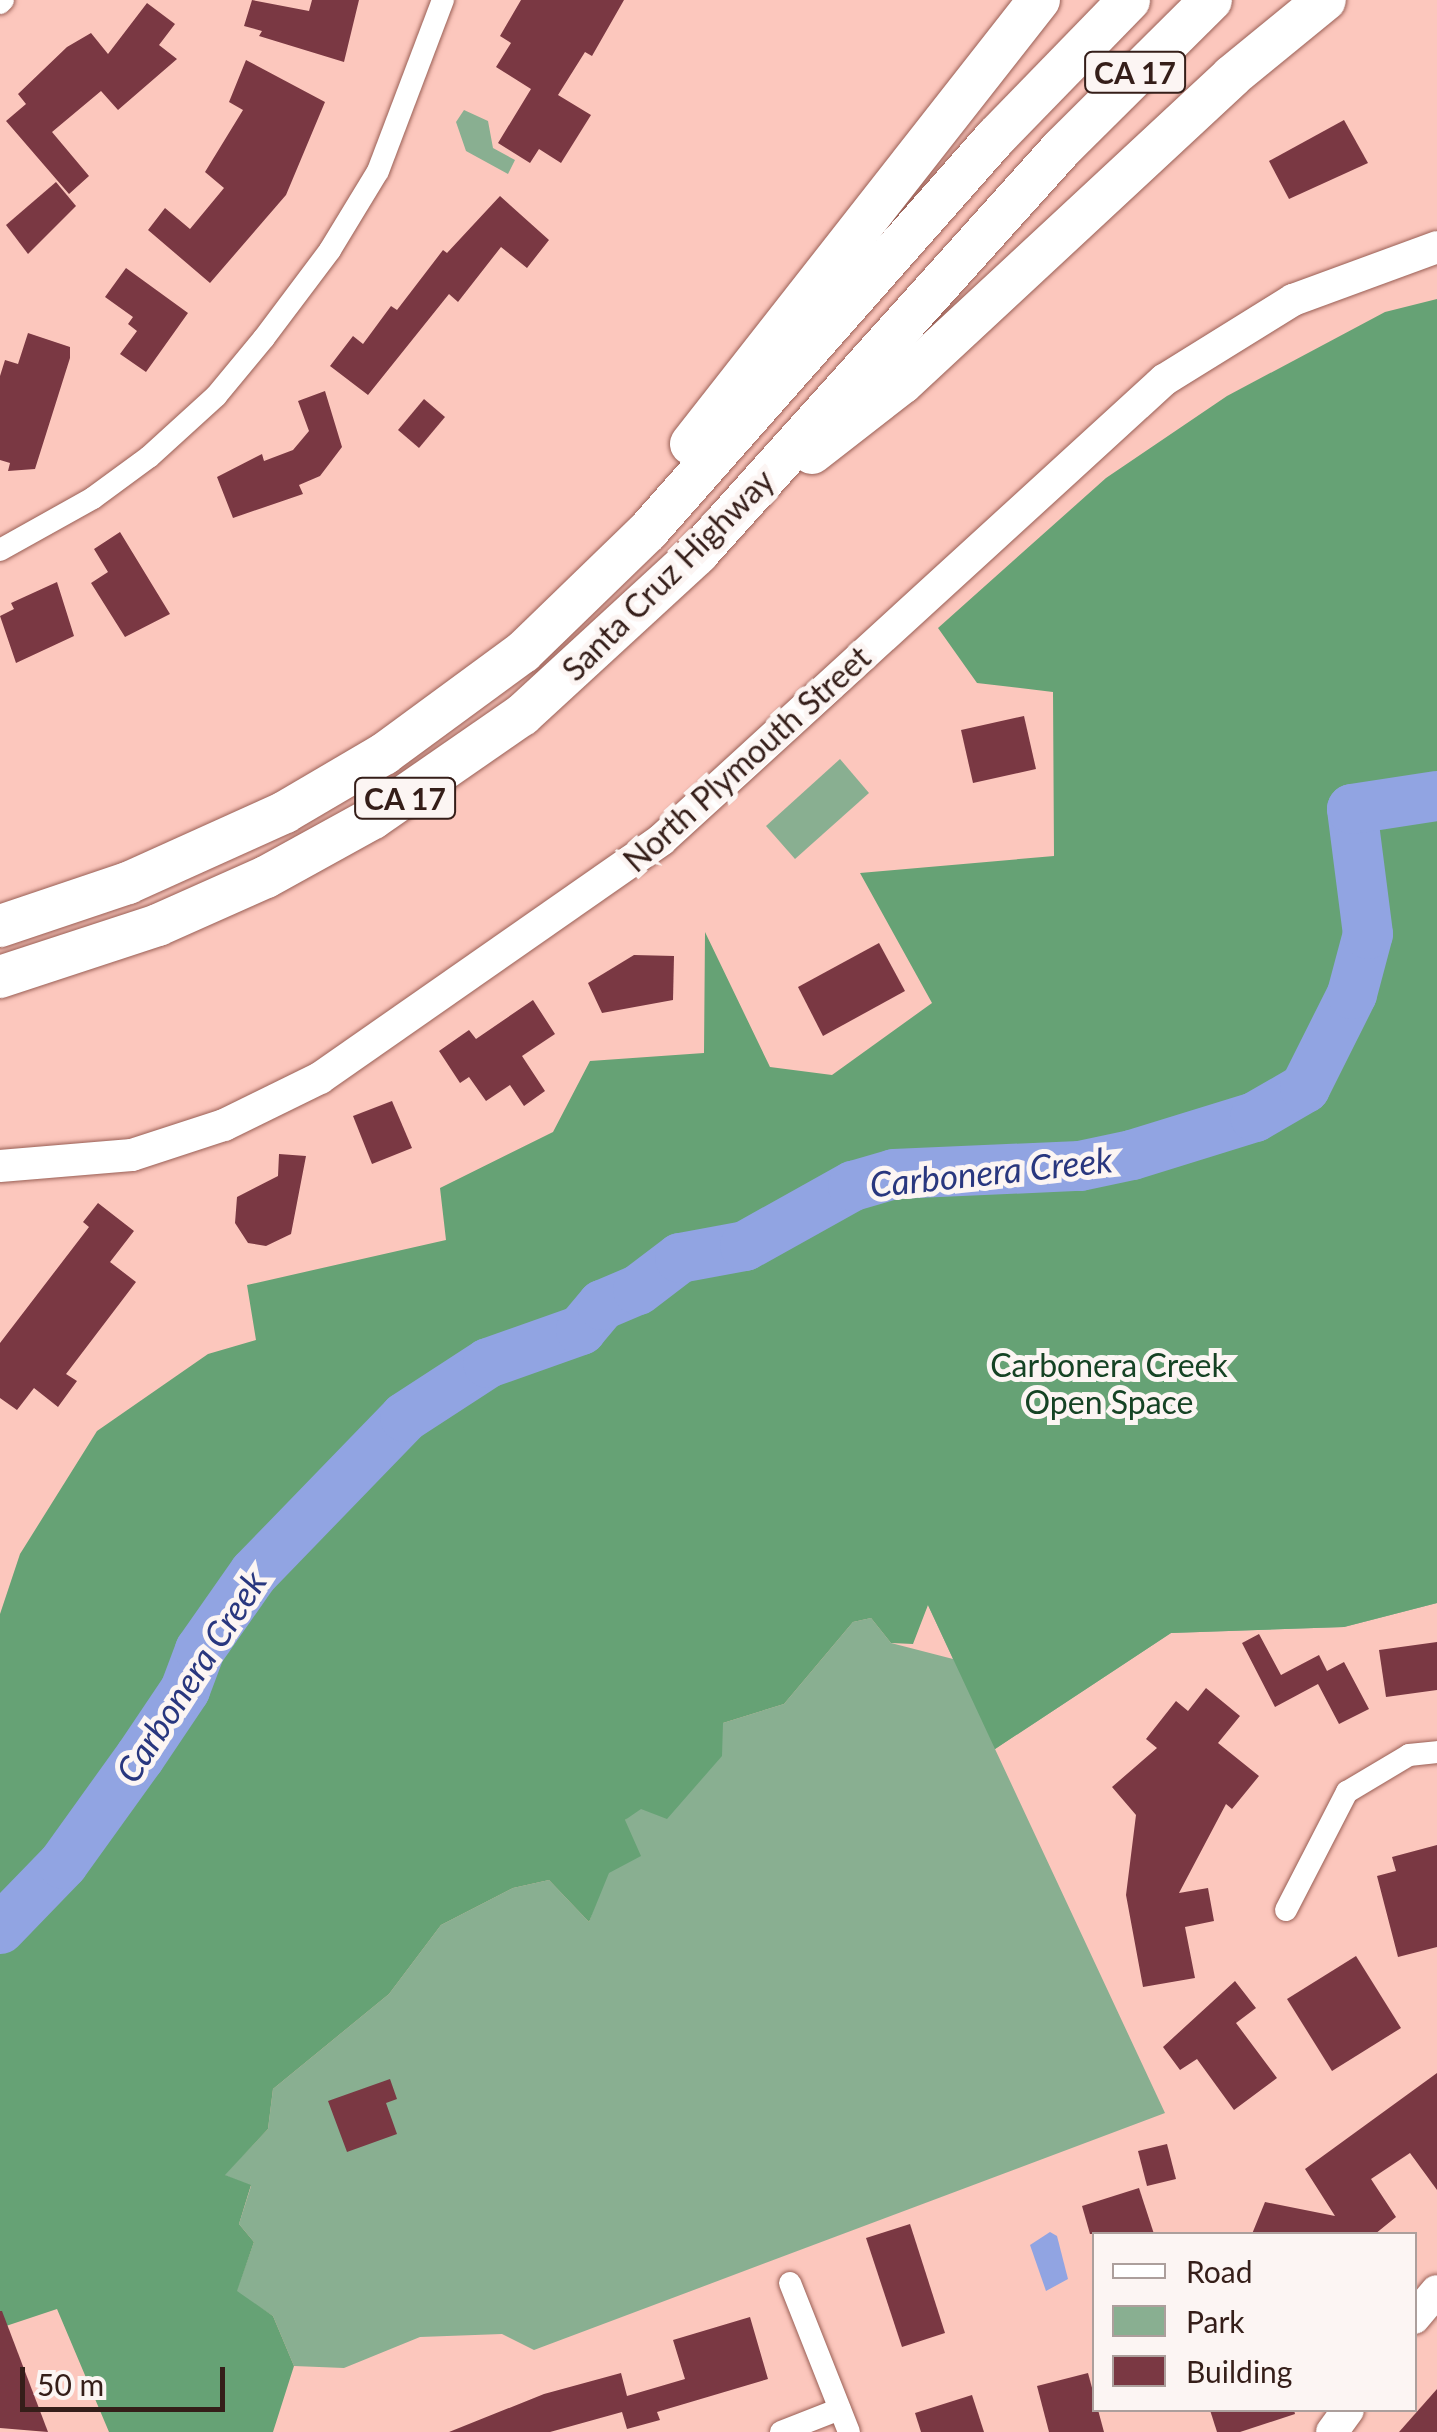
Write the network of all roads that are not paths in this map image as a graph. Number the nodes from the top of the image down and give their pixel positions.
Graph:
1 (443, 0) edge
2 (1040, 0) edge
3 (1130, 0) edge
4 (1211, 0) edge
5 (1325, 0) edge
6 (1437, 247) edge
7 (740, 507) junction
8 (0, 550) edge
9 (608, 572) junction
10 (0, 926) edge
11 (0, 978) edge
12 (0, 1166) edge
13 (1437, 1752) edge
14 (1286, 1910) dead end
15 (790, 2283) dead end
16 (1437, 2291) edge
17 (1417, 2314) edge
18 (840, 2409) junction
19 (781, 2432) edge
20 (849, 2432) edge

1 - 8 street
2 - 9 highway
3 - 9 highway, Santa Cruz Highway / CA 17
4 - 7 highway, Santa Cruz Highway / CA 17
5 - 7 highway
6 - 12 street, North Plymouth Street
7 - 11 highway, Santa Cruz Highway / CA 17
9 - 10 highway, Santa Cruz Highway / CA 17
13 - 14 street
15 - 18 street
16 - 17 street
18 - 19 street
18 - 20 street

